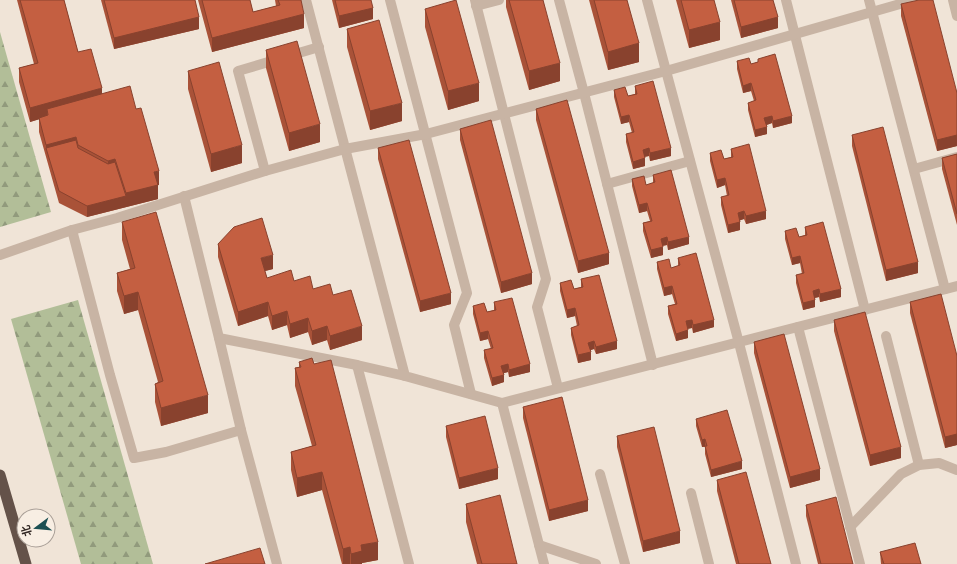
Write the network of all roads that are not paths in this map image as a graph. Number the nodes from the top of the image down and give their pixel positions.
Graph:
1 (306, 0) edge
2 (390, 0) edge
3 (499, 0) edge
4 (559, 0) edge
5 (647, 0) edge
6 (786, 0) edge
7 (869, 0) edge
8 (914, 0) edge
9 (953, 0) edge
10 (476, 3) edge
11 (872, 12) junction
12 (957, 16) edge
13 (794, 34) junction
14 (319, 47) junction
15 (666, 71) junction
16 (584, 93) junction
17 (505, 114) junction
18 (426, 134) junction
19 (345, 149) junction
20 (957, 157) edge
21 (690, 161) junction
22 (914, 169) junction
23 (265, 171) junction
24 (607, 184) junction
25 (184, 196) junction
26 (72, 230) junction
27 (0, 255) edge
28 (957, 286) edge
29 (945, 289) junction
30 (865, 310) junction
31 (798, 328) junction
32 (886, 336) dead end
33 (219, 338) junction
34 (739, 343) junction
35 (357, 365) junction
36 (653, 365) junction
37 (405, 376) junction
38 (558, 388) junction
39 (471, 394) junction
40 (502, 403) junction
41 (241, 430) junction
42 (920, 466) junction
43 (957, 470) edge
44 (600, 474) dead end
45 (0, 475) edge
46 (691, 493) dead end
47 (850, 527) junction
48 (539, 545) junction
49 (26, 564) edge
50 (277, 564) edge
51 (409, 564) edge
52 (544, 564) edge
53 (596, 564) edge
54 (624, 564) edge
55 (709, 564) edge
56 (796, 564) edge
57 (860, 564) edge

1 - 14 lane
2 - 18 lane
3 - 10 lane
4 - 16 lane
5 - 15 lane
6 - 13 lane
7 - 11 lane
8 - 11 lane
9 - 12 lane
10 - 17 lane
11 - 13 lane
11 - 22 lane
13 - 15 lane
13 - 30 lane
14 - 19 lane
14 - 23 lane
15 - 16 lane
15 - 21 lane
16 - 17 lane
16 - 24 lane
17 - 18 lane
17 - 38 lane
18 - 19 lane
18 - 39 lane
19 - 23 lane
19 - 37 lane
20 - 22 lane
21 - 24 lane
21 - 34 lane
22 - 29 lane
23 - 25 lane
24 - 36 lane
25 - 26 lane
25 - 33 lane
26 - 27 lane
26 - 41 lane
28 - 29 lane
29 - 30 lane
30 - 31 lane
31 - 34 lane
31 - 47 lane
32 - 42 lane
33 - 35 lane
33 - 41 lane
34 - 36 lane
34 - 56 lane
35 - 37 lane
35 - 51 lane
36 - 38 lane
37 - 39 lane
38 - 40 lane
39 - 40 lane
40 - 48 lane
41 - 50 lane
42 - 43 lane
42 - 47 lane
44 - 54 lane
45 - 49 highway
46 - 55 lane
47 - 57 lane
48 - 52 lane
48 - 53 lane

